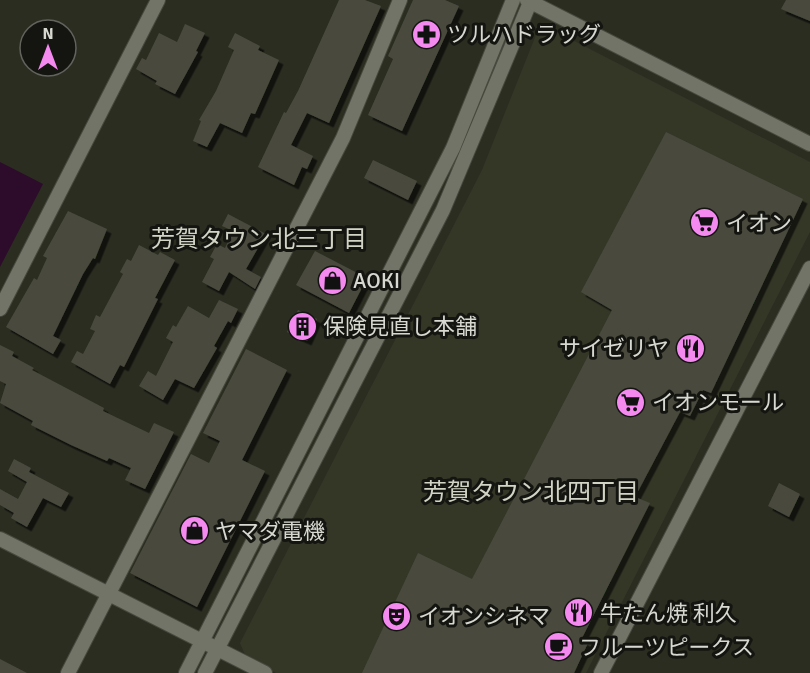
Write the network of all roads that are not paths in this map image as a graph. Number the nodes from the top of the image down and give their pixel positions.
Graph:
1 (158, 0) edge
2 (400, 0) edge
3 (513, 0) edge
4 (530, 1) edge
5 (810, 144) edge
6 (810, 268) edge
7 (0, 309) edge
8 (0, 539) edge
9 (108, 595) junction
10 (203, 641) junction
11 (217, 648) junction
12 (68, 673) edge
13 (186, 673) edge
14 (205, 673) edge
15 (265, 673) edge
16 (601, 673) edge

1 - 7 street
2 - 9 street
3 - 10 street
4 - 5 street
4 - 11 street
6 - 16 street
8 - 9 street
9 - 10 street
9 - 12 street
10 - 11 street
10 - 13 street
11 - 14 street
11 - 15 street

